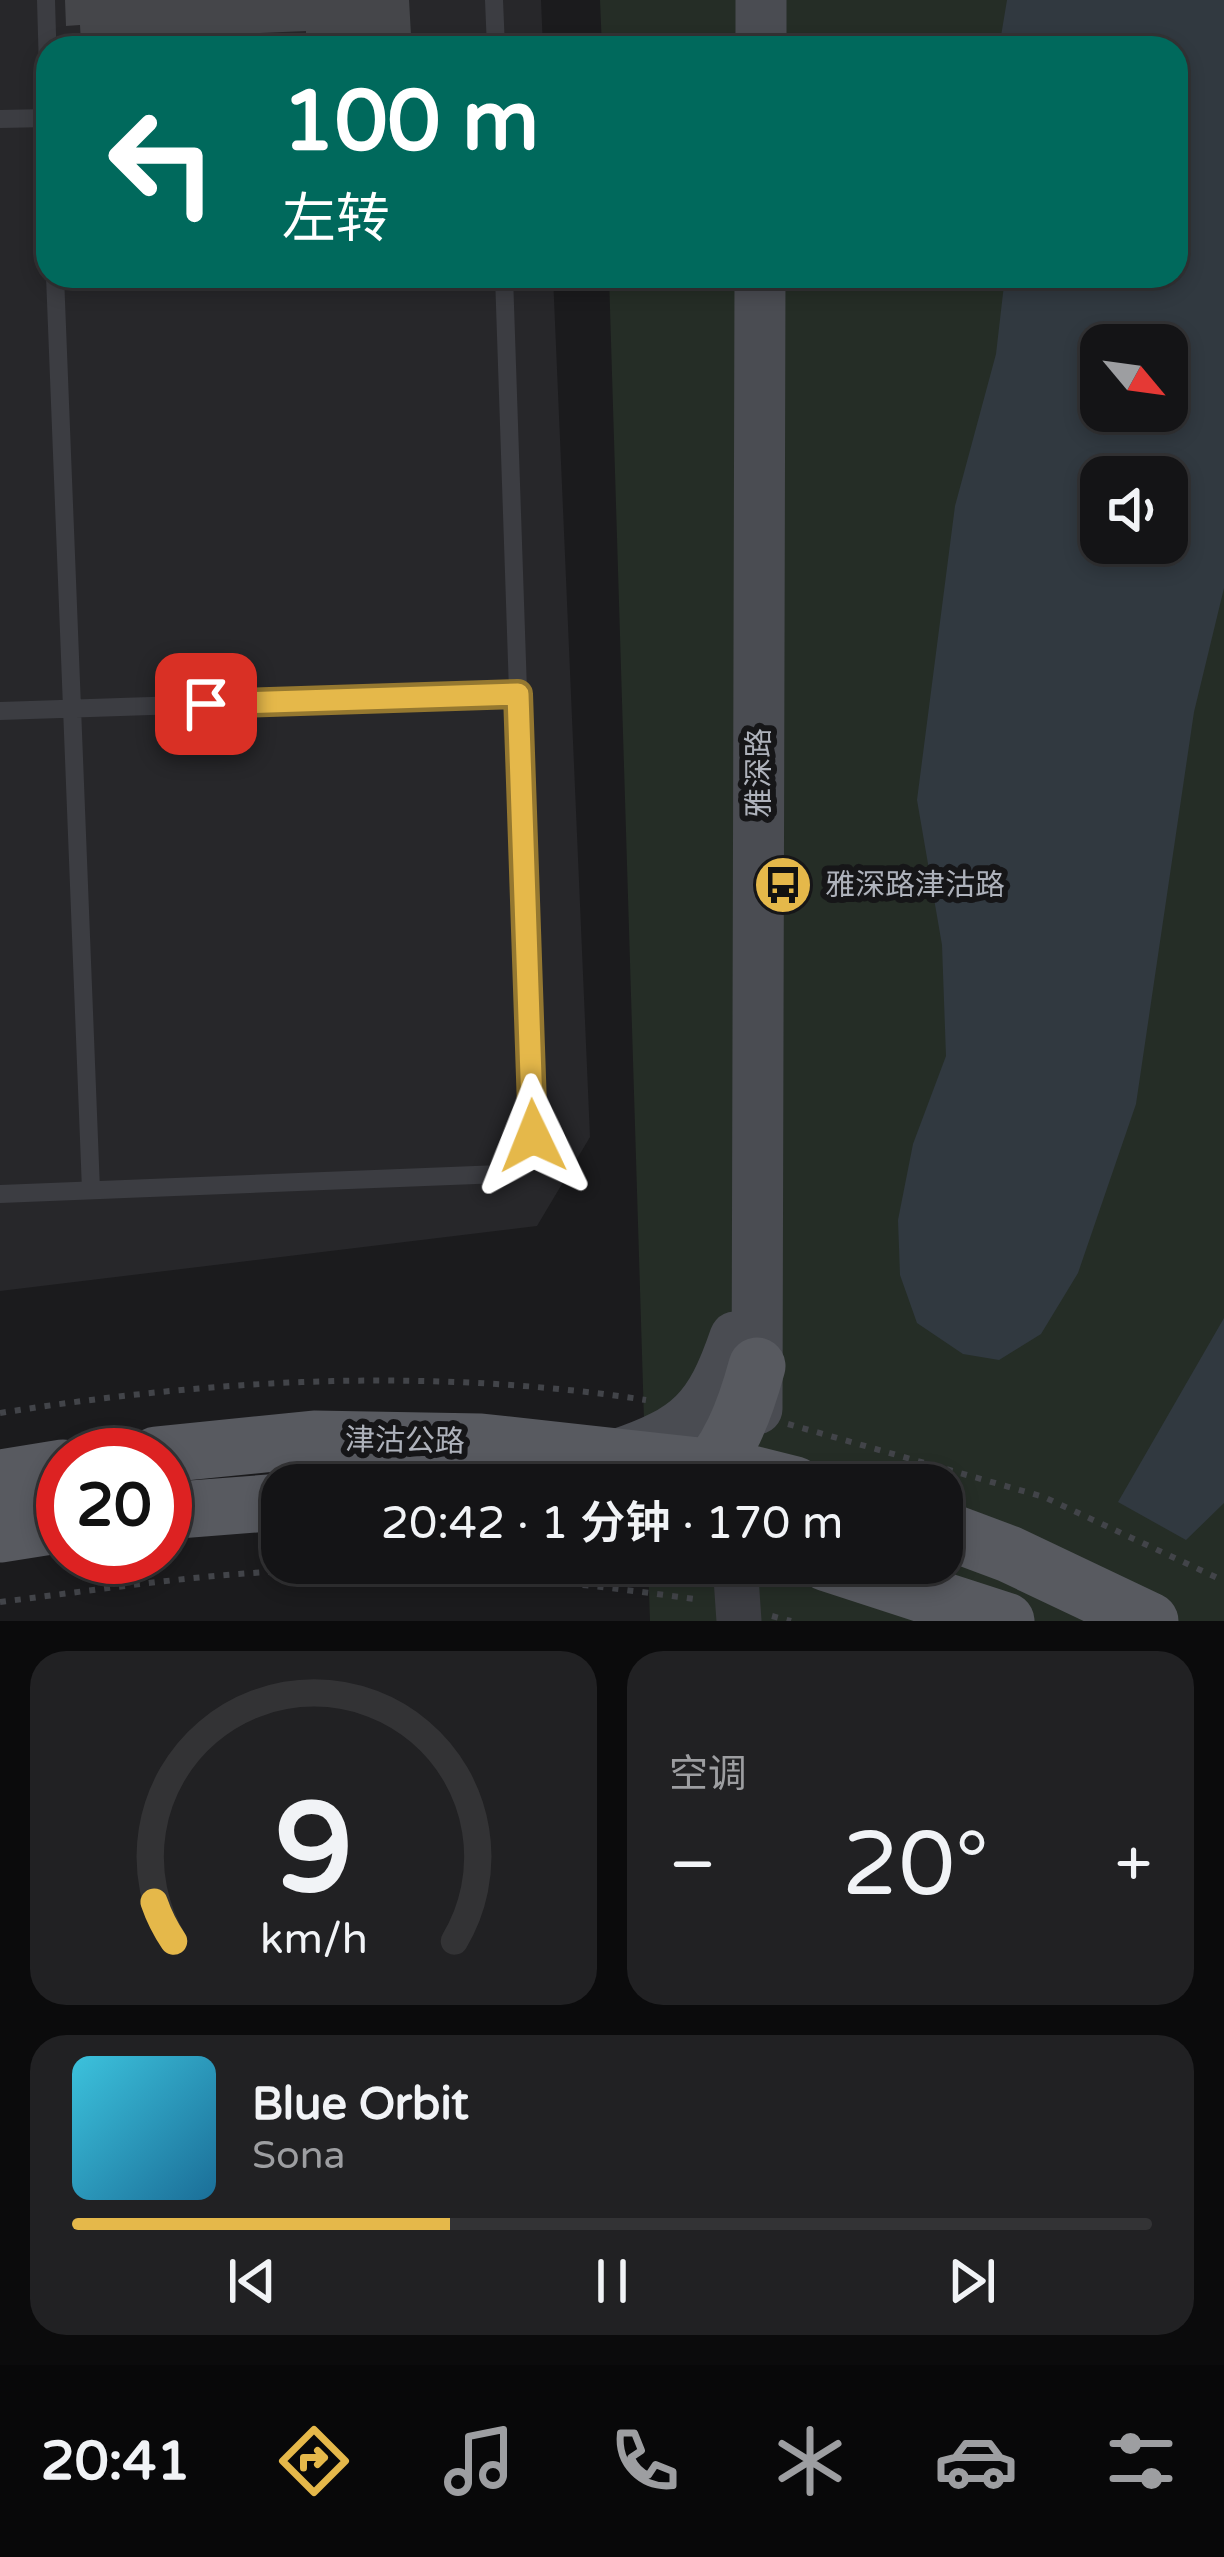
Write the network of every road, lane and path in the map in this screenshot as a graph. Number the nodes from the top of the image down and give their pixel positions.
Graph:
1 (46, 0) edge
2 (494, 0) edge
3 (736, 0) edge
4 (761, 0) edge
5 (47, 36) edge
6 (496, 36) edge
7 (736, 36) edge
8 (761, 36) edge
9 (36, 118) edge
10 (0, 119) edge
11 (55, 288) edge
12 (504, 288) edge
13 (736, 288) edge
14 (760, 288) edge
15 (518, 694) junction
16 (72, 708) junction
17 (0, 711) edge
18 (91, 1190) junction
19 (0, 1194) edge
20 (746, 1352) junction
21 (192, 1451) edge
22 (616, 1455) junction
23 (678, 1464) edge
24 (740, 1464) edge
25 (36, 1472) edge
26 (0, 1478) edge
27 (261, 1504) edge
28 (192, 1509) edge
29 (36, 1528) edge
30 (0, 1534) edge
31 (963, 1537) edge
32 (892, 1584) edge
33 (0, 1602) edge
34 (754, 1607) edge
35 (1006, 1621) edge
36 (1150, 1621) edge

1 - 5 lane
2 - 6 lane
3 - 7 main road
4 - 8 main road
9 - 10 lane
11 - 16 lane
12 - 15 lane
13 - 20 main road, 雅深路
14 - 20 main road, 雅深路
15 - 16 lane
15 - 18 lane
16 - 17 lane
16 - 18 lane
18 - 19 lane
20 - 22 main road
20 - 24 main road
21 - 22 main road, 津沽公路
22 - 23 main road, 津沽公路
25 - 26 main road
27 - 28 main road
29 - 30 main road
31 - 36 main road
32 - 35 main road
33 - 34 path

